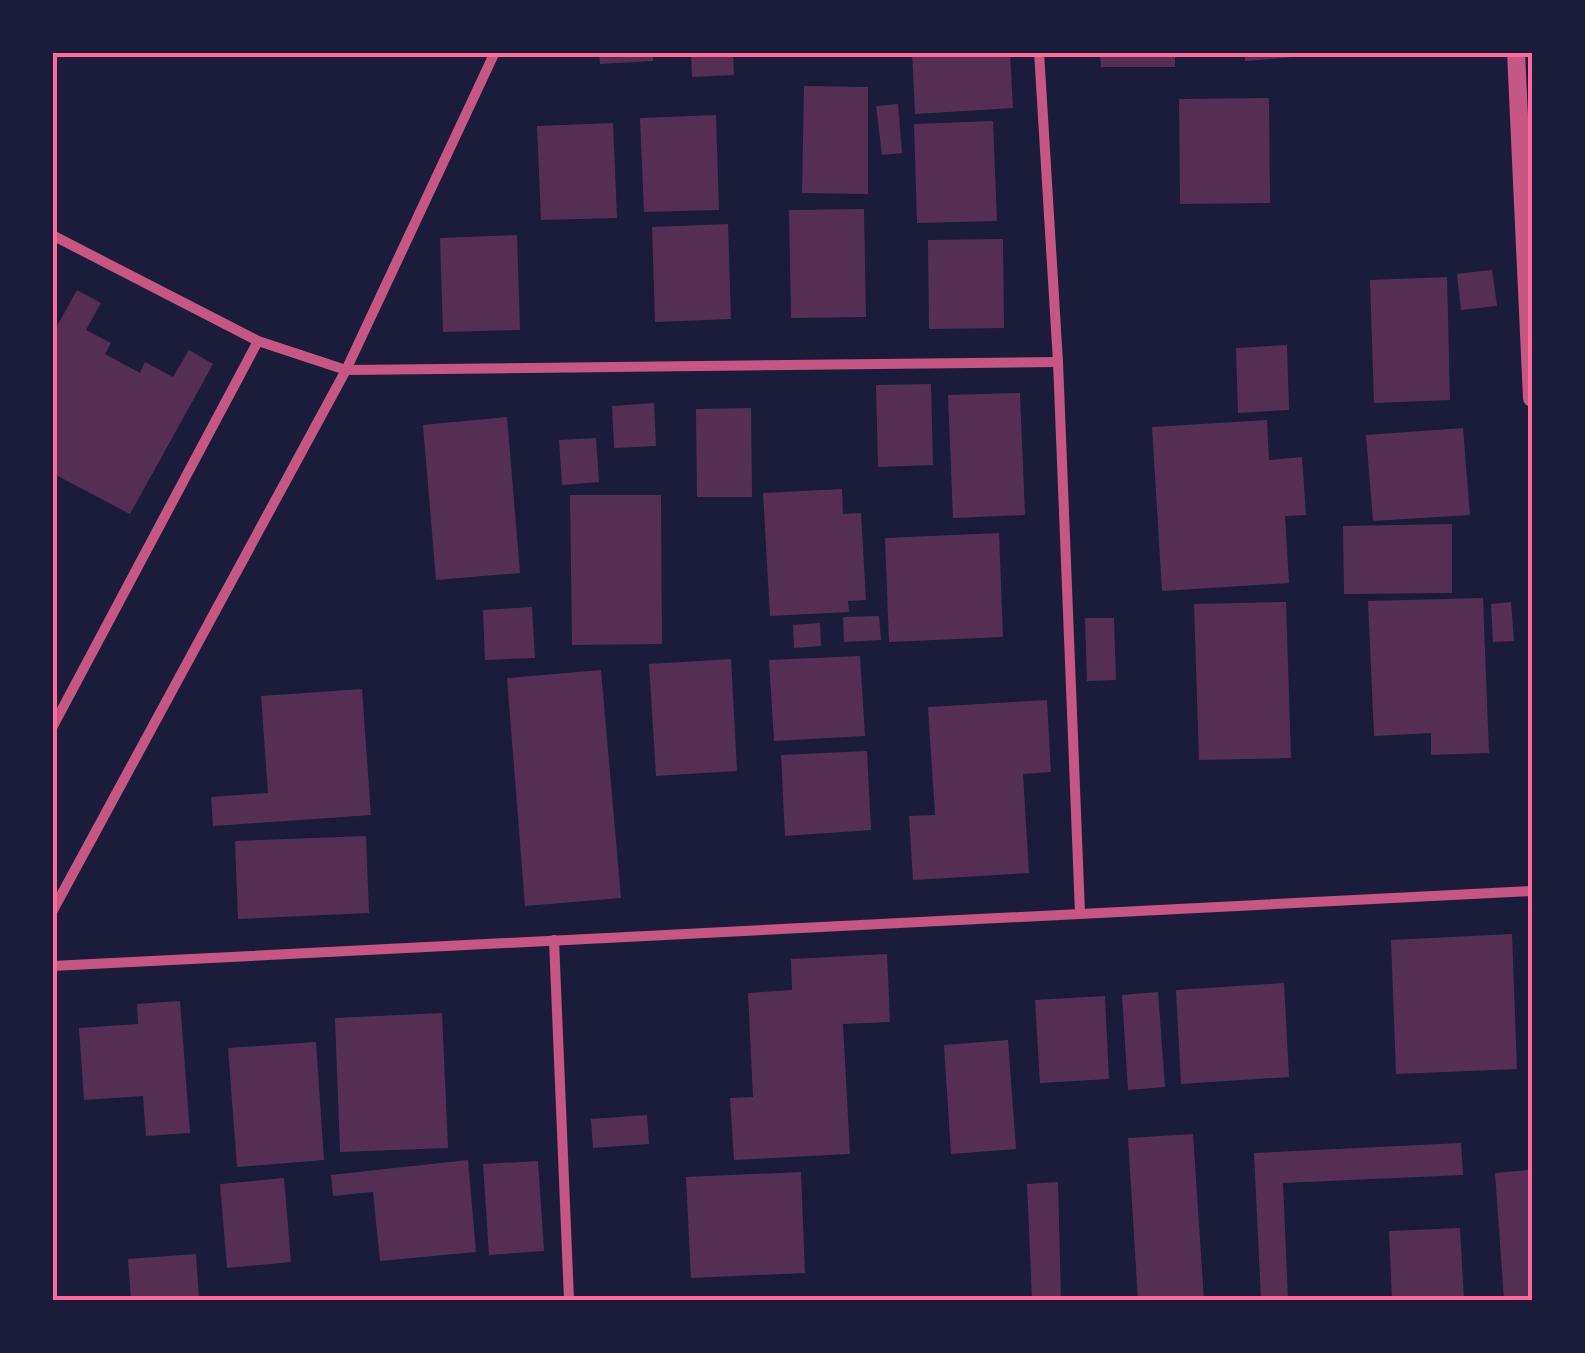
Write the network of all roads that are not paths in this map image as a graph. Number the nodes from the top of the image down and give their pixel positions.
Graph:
1 (496, 52) edge
2 (1039, 52) edge
3 (1516, 52) edge
4 (52, 235) edge
5 (1531, 297) edge
6 (258, 341) junction
7 (1058, 362) junction
8 (346, 370) junction
9 (1532, 398) edge
10 (52, 728) edge
11 (1532, 892) edge
12 (52, 912) edge
13 (1080, 912) junction
14 (554, 940) junction
15 (52, 966) edge
16 (569, 1300) edge

1 - 8 street
2 - 7 street
3 - 5 street
4 - 6 street
5 - 9 street
6 - 8 street
6 - 10 street
7 - 8 street
7 - 13 street
8 - 12 street
11 - 13 street
13 - 14 street
14 - 15 street
14 - 16 street

